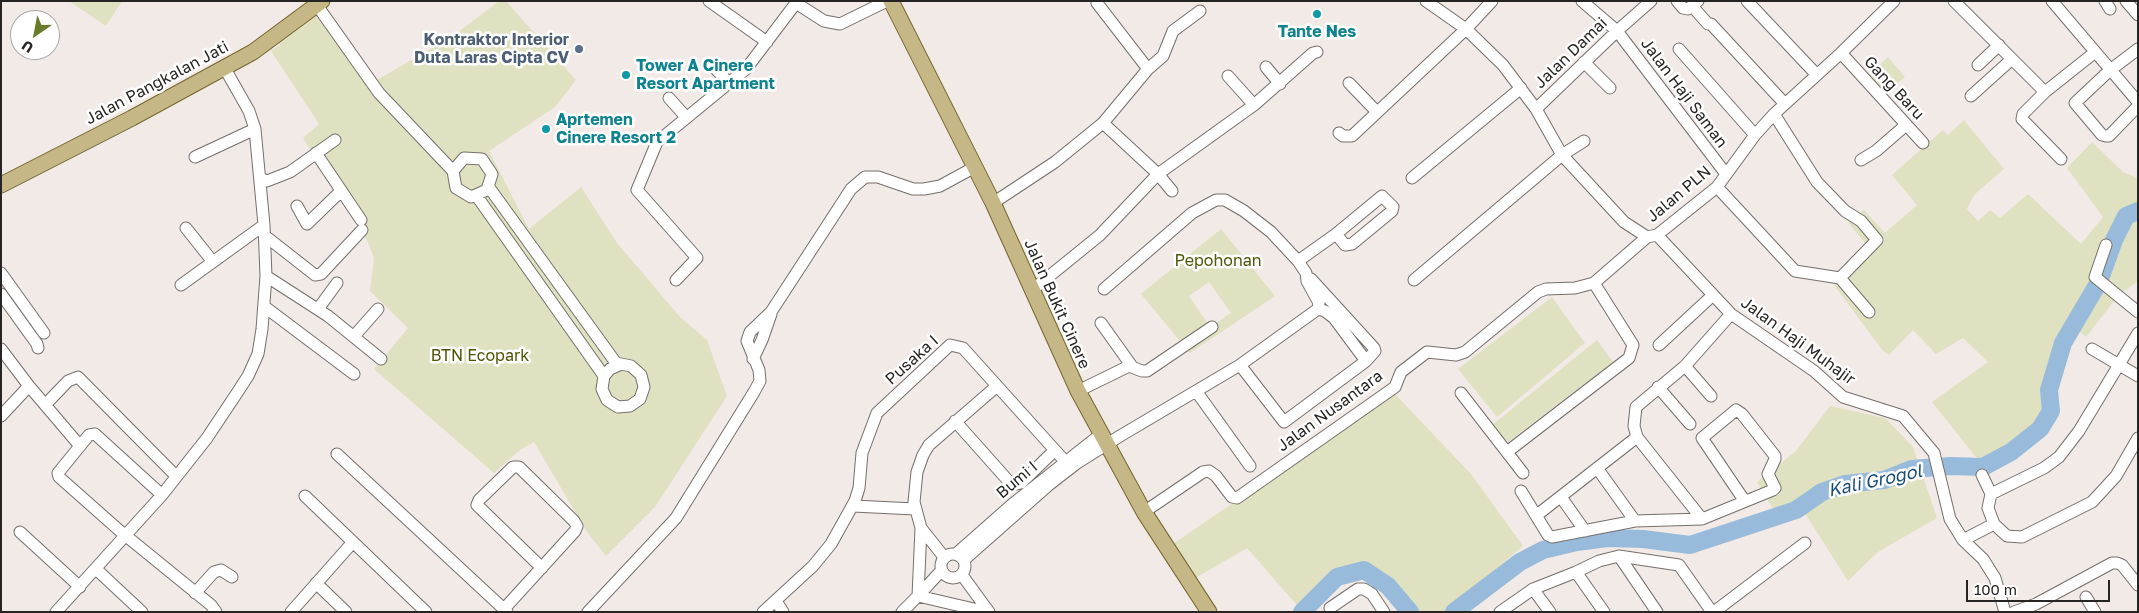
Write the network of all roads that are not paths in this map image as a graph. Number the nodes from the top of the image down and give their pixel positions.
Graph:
1 (709, 1) edge
2 (887, 1) edge
3 (891, 1) edge
4 (1426, 1) edge
5 (1492, 1) edge
6 (1582, 1) edge
7 (1652, 1) edge
8 (1677, 1) edge
9 (1747, 1) edge
10 (1894, 1) edge
11 (1954, 1) edge
12 (2052, 1) edge
13 (2126, 1) edge
14 (318, 2) edge
15 (795, 2) edge
16 (1097, 3) dead end
17 (1695, 4) edge
18 (1200, 11) dead end
19 (2138, 14) edge
20 (1466, 29) junction
21 (1617, 31) junction
22 (768, 42) junction
23 (1999, 45) junction
24 (1679, 49) dead end
25 (2138, 49) edge
26 (1317, 52) dead end
27 (1841, 53) junction
28 (2094, 53) junction
29 (2012, 59) junction
30 (1584, 62) junction
31 (711, 64) dead end
32 (1978, 65) dead end
33 (1266, 67) dead end
34 (224, 68) junction
35 (1148, 69) junction
36 (2109, 71) junction
37 (1816, 74) junction
38 (1228, 76) dead end
39 (729, 83) junction
40 (1349, 83) dead end
41 (1280, 84) junction
42 (1521, 88) junction
43 (1610, 88) dead end
44 (2045, 92) junction
45 (1971, 96) dead end
46 (669, 98) dead end
47 (1785, 104) junction
48 (2138, 104) edge
49 (1254, 105) junction
50 (1536, 109) junction
51 (1377, 112) junction
52 (1774, 114) junction
53 (686, 117) junction
54 (1103, 123) junction
55 (1906, 125) junction
56 (255, 129) junction
57 (1339, 134) dead end
58 (1756, 135) junction
59 (335, 140) dead end
60 (1584, 141) dead end
61 (1923, 143) dead end
62 (316, 153) junction
63 (1562, 155) junction
64 (195, 157) dead end
65 (2061, 159) dead end
66 (1861, 160) dead end
67 (975, 167) junction
68 (453, 171) junction
69 (1158, 174) junction
70 (1726, 174) junction
71 (260, 178) junction
72 (1412, 178) dead end
73 (1, 185) edge
74 (488, 186) junction
75 (1717, 187) junction
76 (340, 191) junction
77 (1172, 191) dead end
78 (476, 195) junction
79 (993, 203) junction
80 (297, 206) dead end
81 (511, 217) junction
82 (499, 227) junction
83 (186, 228) dead end
84 (264, 230) junction
85 (1336, 234) junction
86 (1652, 236) junction
87 (2106, 245) dead end
88 (1298, 261) junction
89 (212, 262) junction
90 (1, 273) edge
91 (1306, 273) junction
92 (266, 276) junction
93 (1840, 278) junction
94 (676, 280) dead end
95 (1414, 280) dead end
96 (337, 283) dead end
97 (1594, 283) junction
98 (181, 285) dead end
99 (1104, 289) dead end
100 (1031, 291) junction
101 (1, 294) edge
102 (1713, 295) junction
103 (265, 307) junction
104 (318, 309) junction
105 (378, 309) dead end
106 (1326, 309) junction
107 (1869, 312) dead end
108 (2138, 312) edge
109 (1731, 314) junction
110 (1101, 323) dead end
111 (1212, 327) dead end
112 (2138, 332) edge
113 (44, 333) dead end
114 (355, 335) junction
115 (1659, 345) dead end
116 (38, 348) dead end
117 (1, 349) edge
118 (2092, 349) dead end
119 (381, 359) dead end
120 (1366, 361) junction
121 (619, 365) junction
122 (1240, 365) junction
123 (2120, 365) junction
124 (1131, 366) junction
125 (1685, 366) junction
126 (354, 374) dead end
127 (604, 376) junction
128 (2138, 376) edge
129 (29, 386) junction
130 (997, 386) junction
131 (1658, 387) junction
132 (1078, 391) junction
133 (1196, 391) junction
134 (1461, 393) dead end
135 (1711, 396) dead end
136 (45, 405) junction
137 (1, 416) edge
138 (955, 421) junction
139 (1690, 424) dead end
140 (1637, 437) junction
141 (2138, 438) edge
142 (1103, 439) junction
143 (80, 446) junction
144 (1054, 451) junction
145 (1507, 452) junction
146 (337, 454) dead end
147 (1068, 465) junction
148 (1250, 466) dead end
149 (1597, 468) junction
150 (1523, 473) dead end
151 (176, 476) junction
152 (1982, 476) dead end
153 (1521, 491) dead end
154 (1990, 494) junction
155 (162, 495) junction
156 (305, 496) dead end
157 (1561, 497) junction
158 (1744, 500) junction
159 (854, 503) junction
160 (915, 506) junction
161 (1144, 512) junction
162 (1538, 515) junction
163 (1702, 519) junction
164 (1635, 521) junction
165 (1994, 524) junction
166 (921, 528) junction
167 (1585, 531) junction
168 (20, 532) dead end
169 (126, 536) junction
170 (1963, 540) junction
171 (353, 542) junction
172 (1805, 543) dead end
173 (1619, 556) junction
174 (944, 557) junction
175 (960, 557) junction
176 (542, 568) junction
177 (96, 570) junction
178 (941, 571) junction
179 (1576, 572) junction
180 (962, 575) junction
181 (232, 577) dead end
182 (316, 584) junction
183 (2138, 585) edge
184 (80, 586) junction
185 (1533, 589) junction
186 (195, 593) junction
187 (918, 596) junction
188 (2086, 597) dead end
189 (776, 602) junction
190 (506, 610) edge
191 (1330, 610) edge
192 (56, 612) edge
193 (142, 612) edge
194 (216, 612) edge
195 (291, 612) edge
196 (346, 612) edge
197 (426, 612) edge
198 (588, 612) edge
199 (763, 612) edge
200 (783, 612) edge
201 (902, 612) edge
202 (988, 612) edge
203 (1210, 612) edge
204 (1384, 612) edge
205 (1500, 612) edge
206 (1550, 612) edge
207 (1604, 612) edge
208 (1657, 612) edge
209 (1713, 612) edge
210 (2005, 612) edge
211 (2014, 612) edge
212 (2095, 612) edge

1 - 22 street
2 - 15 street
3 - 67 main road, Jalan Bukit Cinere
4 - 20 street, Jalan PLN
5 - 20 street
6 - 21 street, Jalan Haji Saman
7 - 21 street, Jalan Damai
8 - 17 street
9 - 37 street
10 - 27 street, Jalan PLN
11 - 23 street
12 - 28 street
13 - 19 street
14 - 34 main road, Jalan Pangkalan Jati
14 - 68 street
15 - 22 street
16 - 35 street
17 - 47 street
18 - 35 street
20 - 42 street, Jalan PLN
20 - 51 street
21 - 30 street, Jalan Damai
21 - 70 street, Jalan Haji Saman
22 - 39 street
23 - 29 street
23 - 32 street
24 - 58 street
25 - 36 street
26 - 41 street
27 - 37 street, Jalan PLN
27 - 55 street, Gang Baru
28 - 36 street
28 - 44 street
29 - 44 street
29 - 45 street
30 - 43 street
30 - 50 street, Jalan Damai
31 - 39 street
33 - 41 street
34 - 56 street
34 - 73 main road, Jalan Pangkalan Jati
35 - 54 street
36 - 48 street
36 - 48 street
37 - 47 street, Jalan PLN
38 - 49 street
39 - 53 street
40 - 51 street
41 - 49 street
42 - 50 street, Jalan PLN
42 - 72 street
44 - 65 street
46 - 53 street
47 - 52 street, Jalan PLN
49 - 69 street
50 - 63 street, Jalan PLN
51 - 57 street
52 - 58 street, Jalan PLN
52 - 93 street
53 - 94 street
54 - 69 street
54 - 79 street
55 - 61 street, Gang Baru
55 - 66 street
56 - 64 street
56 - 71 street
58 - 70 street, Jalan PLN
59 - 62 street
60 - 63 street
62 - 71 street
62 - 76 street
63 - 86 street, Jalan PLN
63 - 95 street
67 - 79 main road, Jalan Bukit Cinere
67 - 198 street
68 - 74 street
68 - 78 street
69 - 77 street
69 - 100 street
70 - 75 street, Jalan PLN
71 - 84 street
74 - 78 street
74 - 81 street
75 - 86 street, Jalan PLN
75 - 93 street
76 - 80 street
76 - 84 street
78 - 82 street
79 - 100 main road, Jalan Bukit Cinere
81 - 82 street
81 - 121 street
82 - 127 street
83 - 89 street
84 - 89 street
84 - 92 street
85 - 85 street
85 - 88 street
86 - 97 street
86 - 102 street, Jalan Haji Muhajir
87 - 108 street
88 - 91 street
88 - 99 street
89 - 98 street
90 - 113 street
91 - 106 street
91 - 106 street
92 - 103 street
92 - 104 street
93 - 107 street
96 - 104 street
97 - 145 street
97 - 161 street, Jalan Nusantara
100 - 132 main road, Jalan Bukit Cinere
101 - 116 street
102 - 109 street, Jalan Haji Muhajir
102 - 115 street
103 - 126 street
103 - 151 street
104 - 114 street
105 - 114 street
106 - 120 street
106 - 120 street
106 - 122 street, Bumi I
109 - 125 street
109 - 170 street, Jalan Haji Muhajir
110 - 124 street
111 - 124 street
112 - 123 street
114 - 119 street
117 - 129 street
118 - 123 street
120 - 122 street
121 - 127 street
121 - 127 street
122 - 133 street, Bumi I
123 - 128 street
123 - 154 street
124 - 132 street
125 - 131 street
125 - 135 street
129 - 136 street
129 - 137 street
130 - 138 street
130 - 144 street, Pusaka I
130 - 159 street, Pusaka I
131 - 139 street
131 - 140 street
132 - 142 main road, Jalan Bukit Cinere
133 - 142 street, Bumi I
133 - 148 street
134 - 145 street
136 - 143 street
136 - 151 street
138 - 144 street
138 - 160 street
140 - 149 street
140 - 163 street
141 - 165 street
142 - 147 street, Bumi I
142 - 161 main road, Jalan Bukit Cinere
143 - 155 street
143 - 169 street
144 - 147 street, Pusaka I
145 - 150 street
146 - 190 street
147 - 175 street, Bumi I
149 - 157 street
149 - 164 street
151 - 155 street
152 - 154 street
153 - 162 street
154 - 165 street
155 - 169 street
156 - 171 street
157 - 162 street
157 - 167 street
158 - 158 street
158 - 163 street
159 - 160 street
159 - 189 street
160 - 166 street
161 - 203 main road, Jalan Bukit Cinere
162 - 167 street
163 - 164 street
164 - 167 street
165 - 170 street
166 - 174 street
166 - 187 street
168 - 184 street
169 - 177 street
169 - 186 street
170 - 210 street, Jalan Haji Muhajir
171 - 182 street
171 - 197 street
172 - 209 street
173 - 179 street
173 - 208 street
173 - 209 street
174 - 175 street
174 - 178 street
175 - 180 street
176 - 176 street
176 - 190 street
177 - 184 street
177 - 193 street
178 - 180 street
178 - 187 street
179 - 185 street
179 - 207 street
180 - 202 street
181 - 186 street
182 - 195 street
182 - 196 street
183 - 211 street
184 - 192 street
185 - 205 street
185 - 206 street
186 - 194 street
187 - 201 street
187 - 202 street
188 - 212 street
189 - 199 street
189 - 200 street
191 - 204 street

